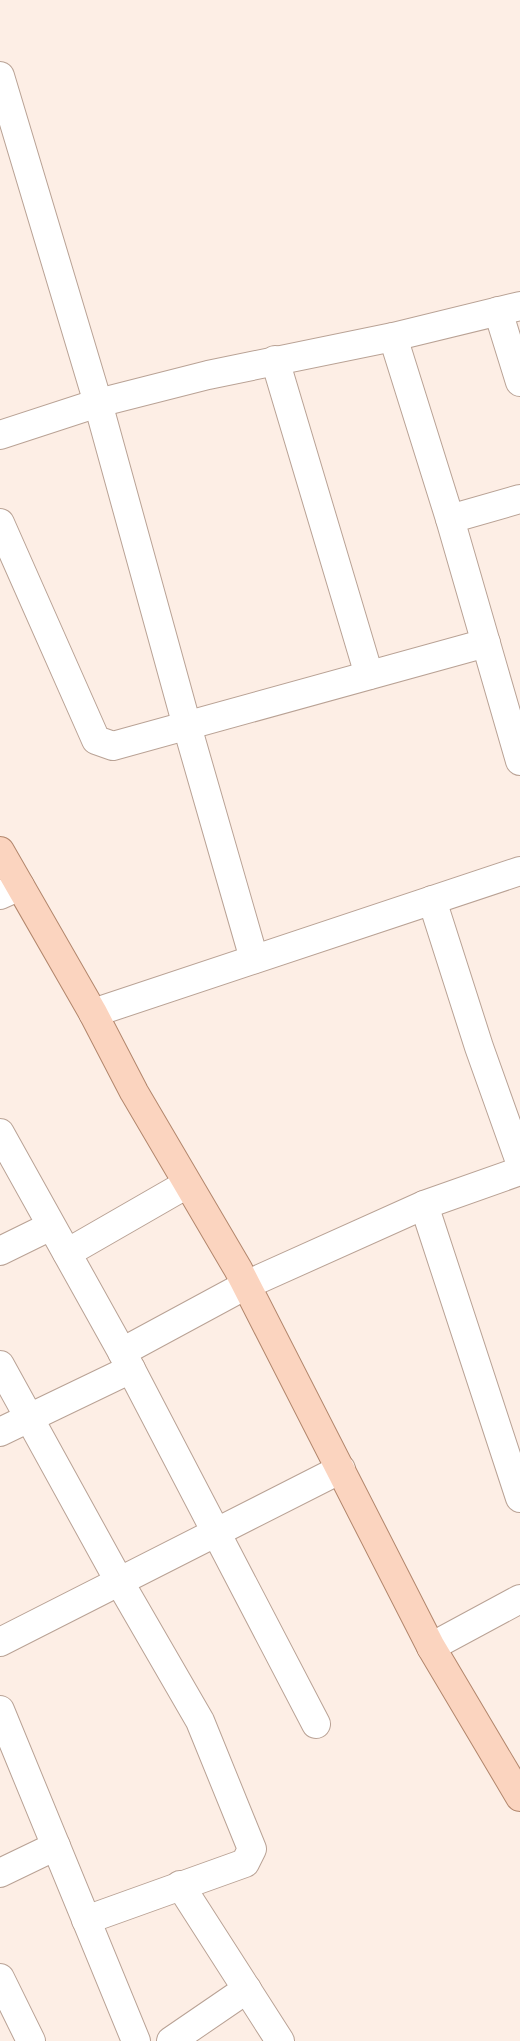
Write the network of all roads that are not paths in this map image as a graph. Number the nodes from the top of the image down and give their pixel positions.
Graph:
1 (0, 76) edge
2 (509, 308) edge
3 (393, 337) junction
4 (275, 360) junction
5 (520, 382) edge
6 (98, 403) junction
7 (0, 435) edge
8 (520, 499) edge
9 (450, 519) junction
10 (0, 523) edge
11 (486, 643) junction
12 (369, 675) junction
13 (187, 726) junction
14 (520, 762) edge
15 (0, 851) edge
16 (520, 871) edge
17 (10, 891) edge
18 (432, 900) junction
19 (254, 959) junction
20 (93, 1013) junction
21 (2, 1141) edge
22 (520, 1162) edge
23 (520, 1171) edge
24 (187, 1184) junction
25 (424, 1205) junction
26 (52, 1226) junction
27 (0, 1251) edge
28 (67, 1253) junction
29 (246, 1286) junction
30 (127, 1360) junction
31 (0, 1365) edge
32 (29, 1417) junction
33 (0, 1432) edge
34 (341, 1469) junction
35 (520, 1498) edge
36 (217, 1533) junction
37 (119, 1581) junction
38 (520, 1599) edge
39 (0, 1642) edge
40 (431, 1647) junction
41 (0, 1710) edge
42 (316, 1724) dead end
43 (519, 1793) edge
44 (56, 1846) junction
45 (0, 1873) edge
46 (180, 1885) junction
47 (86, 1920) junction
48 (0, 1978) edge
49 (247, 1989) junction
50 (31, 2041) edge
51 (136, 2041) edge
52 (172, 2041) edge
53 (280, 2041) edge

1 - 6 street
2 - 3 street
2 - 5 street
3 - 4 street
3 - 9 street
4 - 6 street
4 - 12 street
6 - 7 street
6 - 13 street
8 - 9 street
9 - 11 street
10 - 13 street
11 - 12 street
11 - 14 street
12 - 13 street
13 - 19 street
15 - 17 main road
16 - 18 street
17 - 20 main road
18 - 19 street
18 - 22 street
19 - 20 street
20 - 24 main road
21 - 26 street
23 - 25 street
24 - 28 street
24 - 29 main road
25 - 29 street
25 - 35 street
26 - 27 street
26 - 28 street
28 - 30 street
29 - 30 street
29 - 34 main road
30 - 32 street
30 - 36 street
31 - 32 street
32 - 33 street
32 - 37 street
34 - 36 street
34 - 40 main road
36 - 37 street
36 - 42 street
37 - 39 street
37 - 46 street
38 - 40 street
40 - 43 main road
41 - 44 street
44 - 45 street
44 - 47 street
46 - 47 street
46 - 49 street
47 - 51 street
48 - 50 street
49 - 52 street
49 - 53 street

